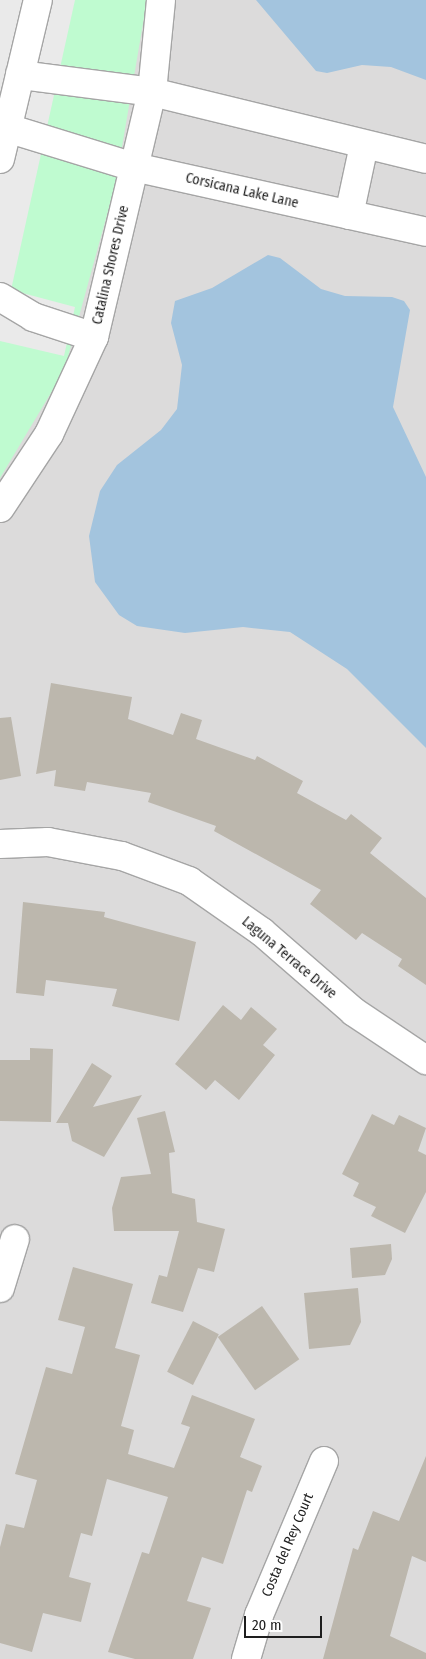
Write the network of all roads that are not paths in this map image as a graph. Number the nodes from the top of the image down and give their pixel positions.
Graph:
1 (38, 0) edge
2 (161, 0) edge
3 (20, 75) junction
4 (152, 92) junction
5 (7, 128) junction
6 (364, 145) junction
7 (0, 159) edge
8 (426, 159) edge
9 (134, 167) junction
10 (349, 215) junction
11 (426, 232) edge
12 (0, 297) edge
13 (94, 337) junction
14 (0, 508) edge
15 (0, 844) edge
16 (426, 1060) edge
17 (14, 1239) dead end
18 (0, 1288) edge
19 (324, 1461) dead end
20 (246, 1659) edge

1 - 3 street
2 - 4 street, Catalina Shores Drive
3 - 4 street
3 - 5 street
4 - 6 street
4 - 9 street, Catalina Shores Drive
5 - 7 street
5 - 9 street, Corsicana Lake Lane
6 - 8 street
6 - 10 street
9 - 10 street, Corsicana Lake Lane
9 - 13 street, Catalina Shores Drive
10 - 11 street, Corsicana Lake Lane
12 - 13 street
13 - 14 street, Catalina Shores Drive
15 - 16 street, Laguna Terrace Drive
17 - 18 street
19 - 20 street, Costa del Rey Court

